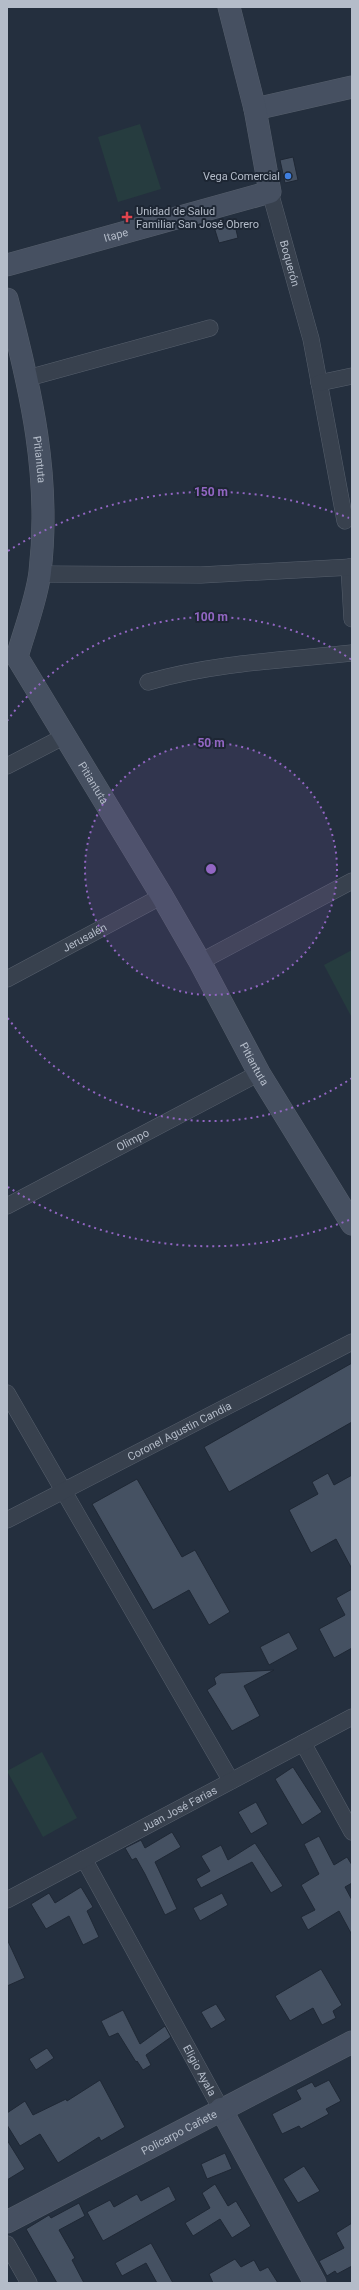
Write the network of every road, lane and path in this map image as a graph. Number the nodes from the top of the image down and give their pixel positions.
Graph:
1 (229, 7) edge
2 (352, 87) edge
3 (255, 109) junction
4 (270, 192) junction
5 (7, 266) edge
6 (7, 299) edge
7 (210, 328) dead end
8 (352, 376) edge
9 (28, 378) junction
10 (319, 384) junction
11 (346, 521) dead end
12 (351, 567) edge
13 (40, 574) junction
14 (352, 619) edge
15 (352, 653) edge
16 (12, 657) edge
17 (148, 682) dead end
18 (65, 736) junction
19 (7, 766) edge
20 (352, 881) edge
21 (162, 896) junction
22 (200, 962) junction
23 (7, 979) edge
24 (259, 1074) junction
25 (7, 1206) edge
26 (352, 1224) edge
27 (352, 1342) edge
28 (7, 1393) edge
29 (63, 1491) junction
30 (7, 1520) edge
31 (352, 1717) edge
32 (303, 1743) junction
33 (231, 1781) junction
34 (352, 1832) edge
35 (84, 1859) junction
36 (7, 1900) edge
37 (352, 2042) edge
38 (221, 2109) junction
39 (7, 2222) edge
40 (7, 2244) edge
41 (29, 2283) edge
42 (315, 2283) edge

1 - 3 street, Boquerón
2 - 3 street
3 - 4 street, Boquerón
4 - 5 street, Itape
4 - 10 street, Boquerón
6 - 9 street, Pitiantuta
7 - 9 street
8 - 10 street
9 - 13 street, Pitiantuta
10 - 11 street, Boquerón
12 - 13 street
12 - 14 street
13 - 16 street, Pitiantuta
15 - 17 street
16 - 18 street, Pitiantuta
18 - 19 street
18 - 21 street, Pitiantuta
20 - 22 street
21 - 22 street, Pitiantuta
21 - 23 street, Jerusalén
22 - 24 street, Pitiantuta
24 - 25 street, Olimpo
24 - 26 street, Pitiantuta
27 - 29 street, Coronel Agustin Candia
28 - 29 street
29 - 30 street, Coronel Agustin Candia
29 - 33 street
31 - 32 street, Juan José Farias
32 - 33 street, Juan José Farias
32 - 34 street
33 - 35 street, Juan José Farias
35 - 36 street, Juan José Farias
35 - 38 street, Eligio Ayala
37 - 38 street, Policarpo Cañete
38 - 39 street, Policarpo Cañete
38 - 42 street, Eligio Ayala
40 - 41 street

